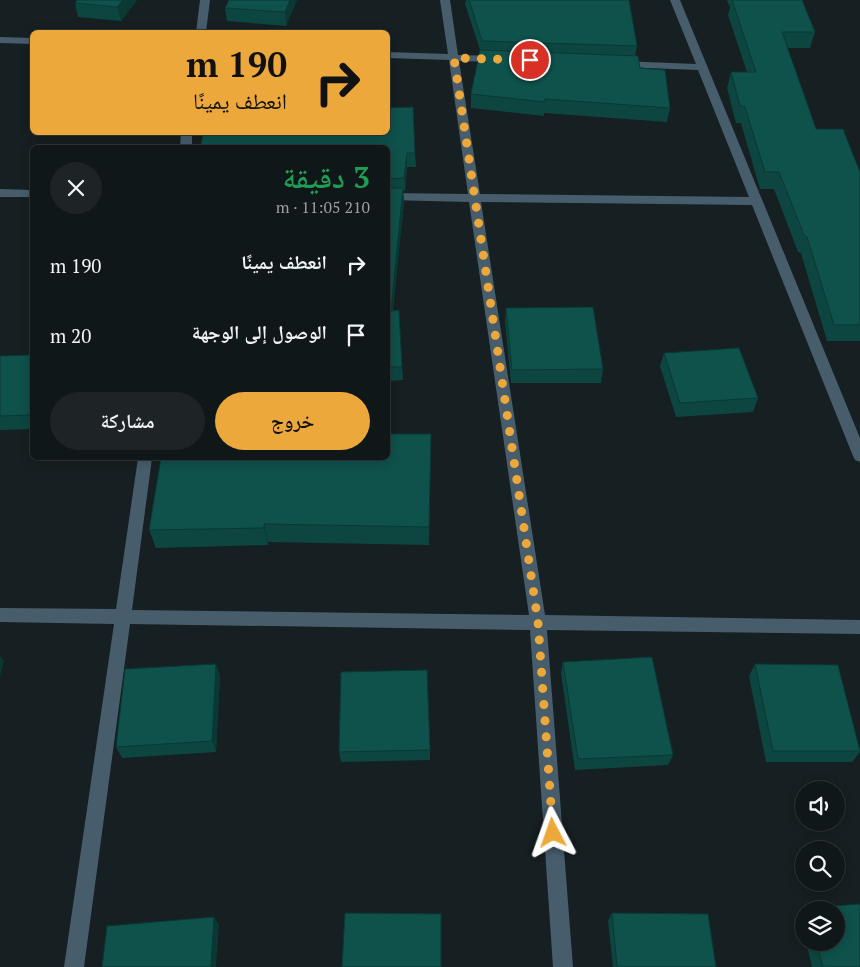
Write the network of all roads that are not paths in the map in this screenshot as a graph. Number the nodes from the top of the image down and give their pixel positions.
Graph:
1 (205, 0) edge
2 (446, 0) edge
3 (675, 0) edge
4 (200, 30) edge
5 (0, 40) edge
6 (30, 41) edge
7 (390, 55) edge
8 (454, 58) junction
9 (513, 60) edge
10 (613, 64) edge
11 (702, 67) junction
12 (0, 193) edge
13 (30, 194) edge
14 (390, 197) edge
15 (475, 198) junction
16 (757, 201) junction
17 (860, 456) edge
18 (145, 460) edge
19 (0, 615) edge
20 (124, 617) junction
21 (538, 622) junction
22 (860, 627) edge
23 (74, 967) edge
24 (563, 967) edge

1 - 4 street
2 - 8 street
3 - 11 street
5 - 6 street
7 - 8 street
8 - 9 street
8 - 15 street
10 - 11 street
11 - 16 street
12 - 13 street
14 - 15 street
15 - 16 street
15 - 21 street
16 - 17 street
18 - 20 street
19 - 20 street
20 - 21 street
20 - 23 street
21 - 22 street
21 - 24 street

